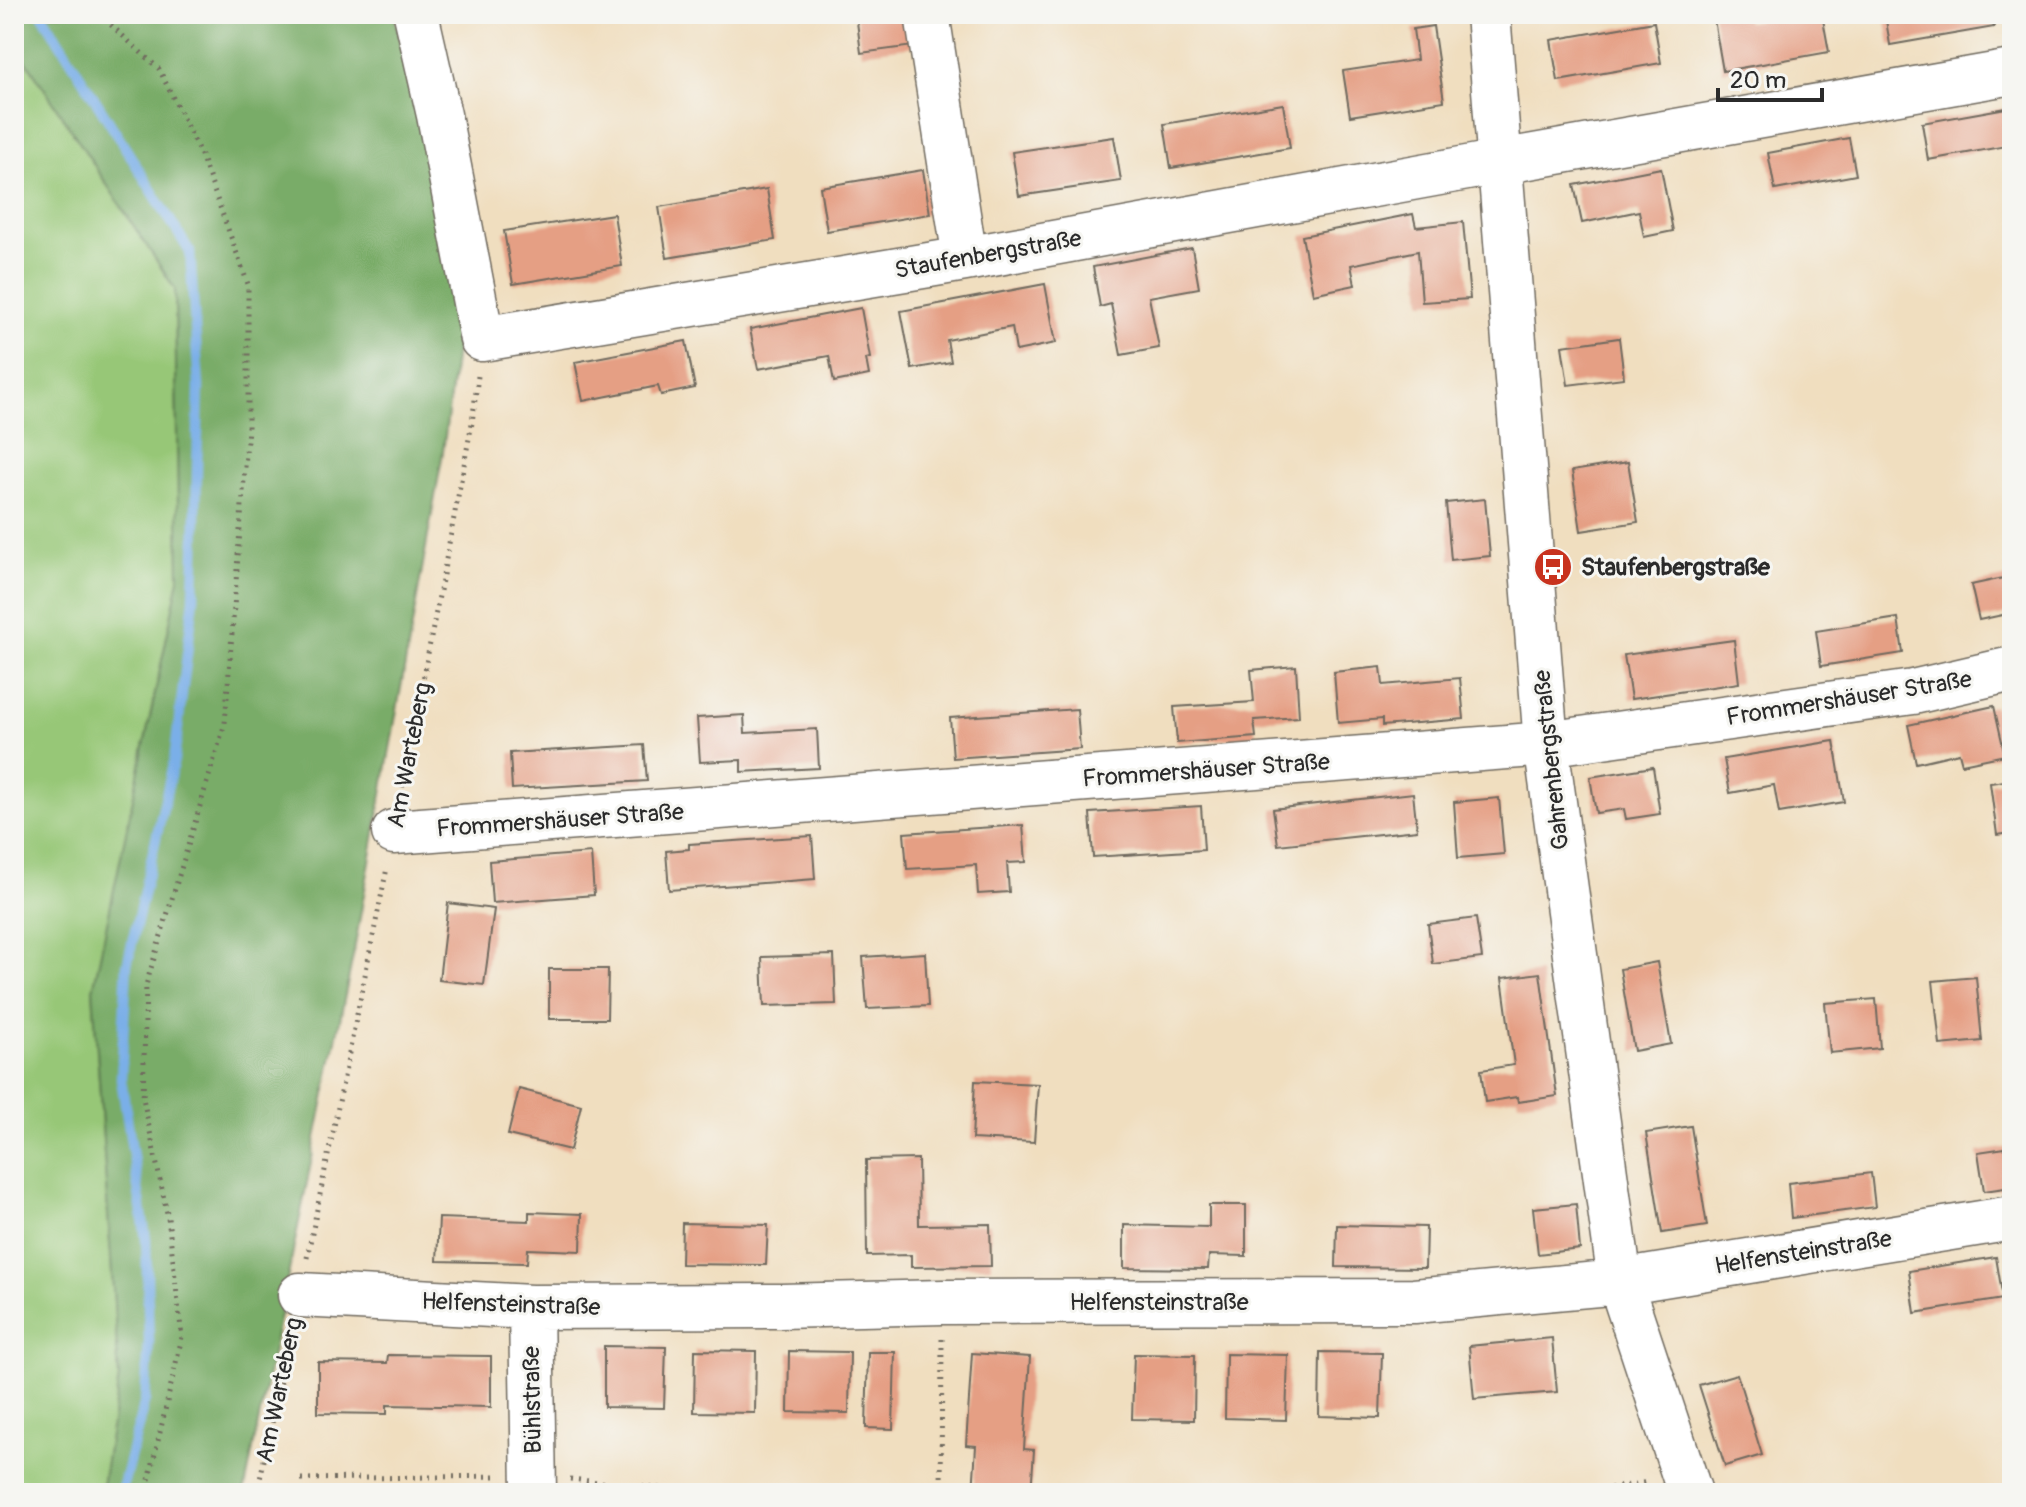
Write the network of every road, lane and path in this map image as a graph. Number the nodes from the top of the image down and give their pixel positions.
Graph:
1 (99, 14) edge
2 (416, 14) edge
3 (927, 14) edge
4 (1488, 14) edge
5 (2012, 72) edge
6 (1500, 162) junction
7 (965, 259) junction
8 (482, 339) junction
9 (2012, 669) edge
10 (1546, 744) junction
11 (394, 832) junction
12 (2012, 1218) edge
13 (1620, 1282) junction
14 (300, 1295) junction
15 (943, 1302) junction
16 (531, 1307) junction
17 (1687, 1485) edge
18 (146, 1493) edge
19 (257, 1493) edge
20 (534, 1493) edge
21 (941, 1493) edge
22 (1579, 1493) edge

1 - 18 path
2 - 8 street
3 - 7 street
4 - 6 street, Gahrenbergstraße
5 - 6 street, Staufenbergstraße
6 - 7 street, Staufenbergstraße
6 - 10 street, Gahrenbergstraße
7 - 8 street, Staufenbergstraße
8 - 11 path, Am Warteberg
9 - 10 street, Frommershäuser Straße
10 - 11 street, Frommershäuser Straße
10 - 13 street, Gahrenbergstraße
11 - 14 path, Am Warteberg
12 - 13 street, Helfensteinstraße
13 - 15 street, Helfensteinstraße
13 - 17 street, Gahrenbergstraße
14 - 16 street, Helfensteinstraße
14 - 19 path, Am Warteberg
15 - 16 street, Helfensteinstraße
15 - 21 path
16 - 20 street, Bühlstraße
17 - 22 path

